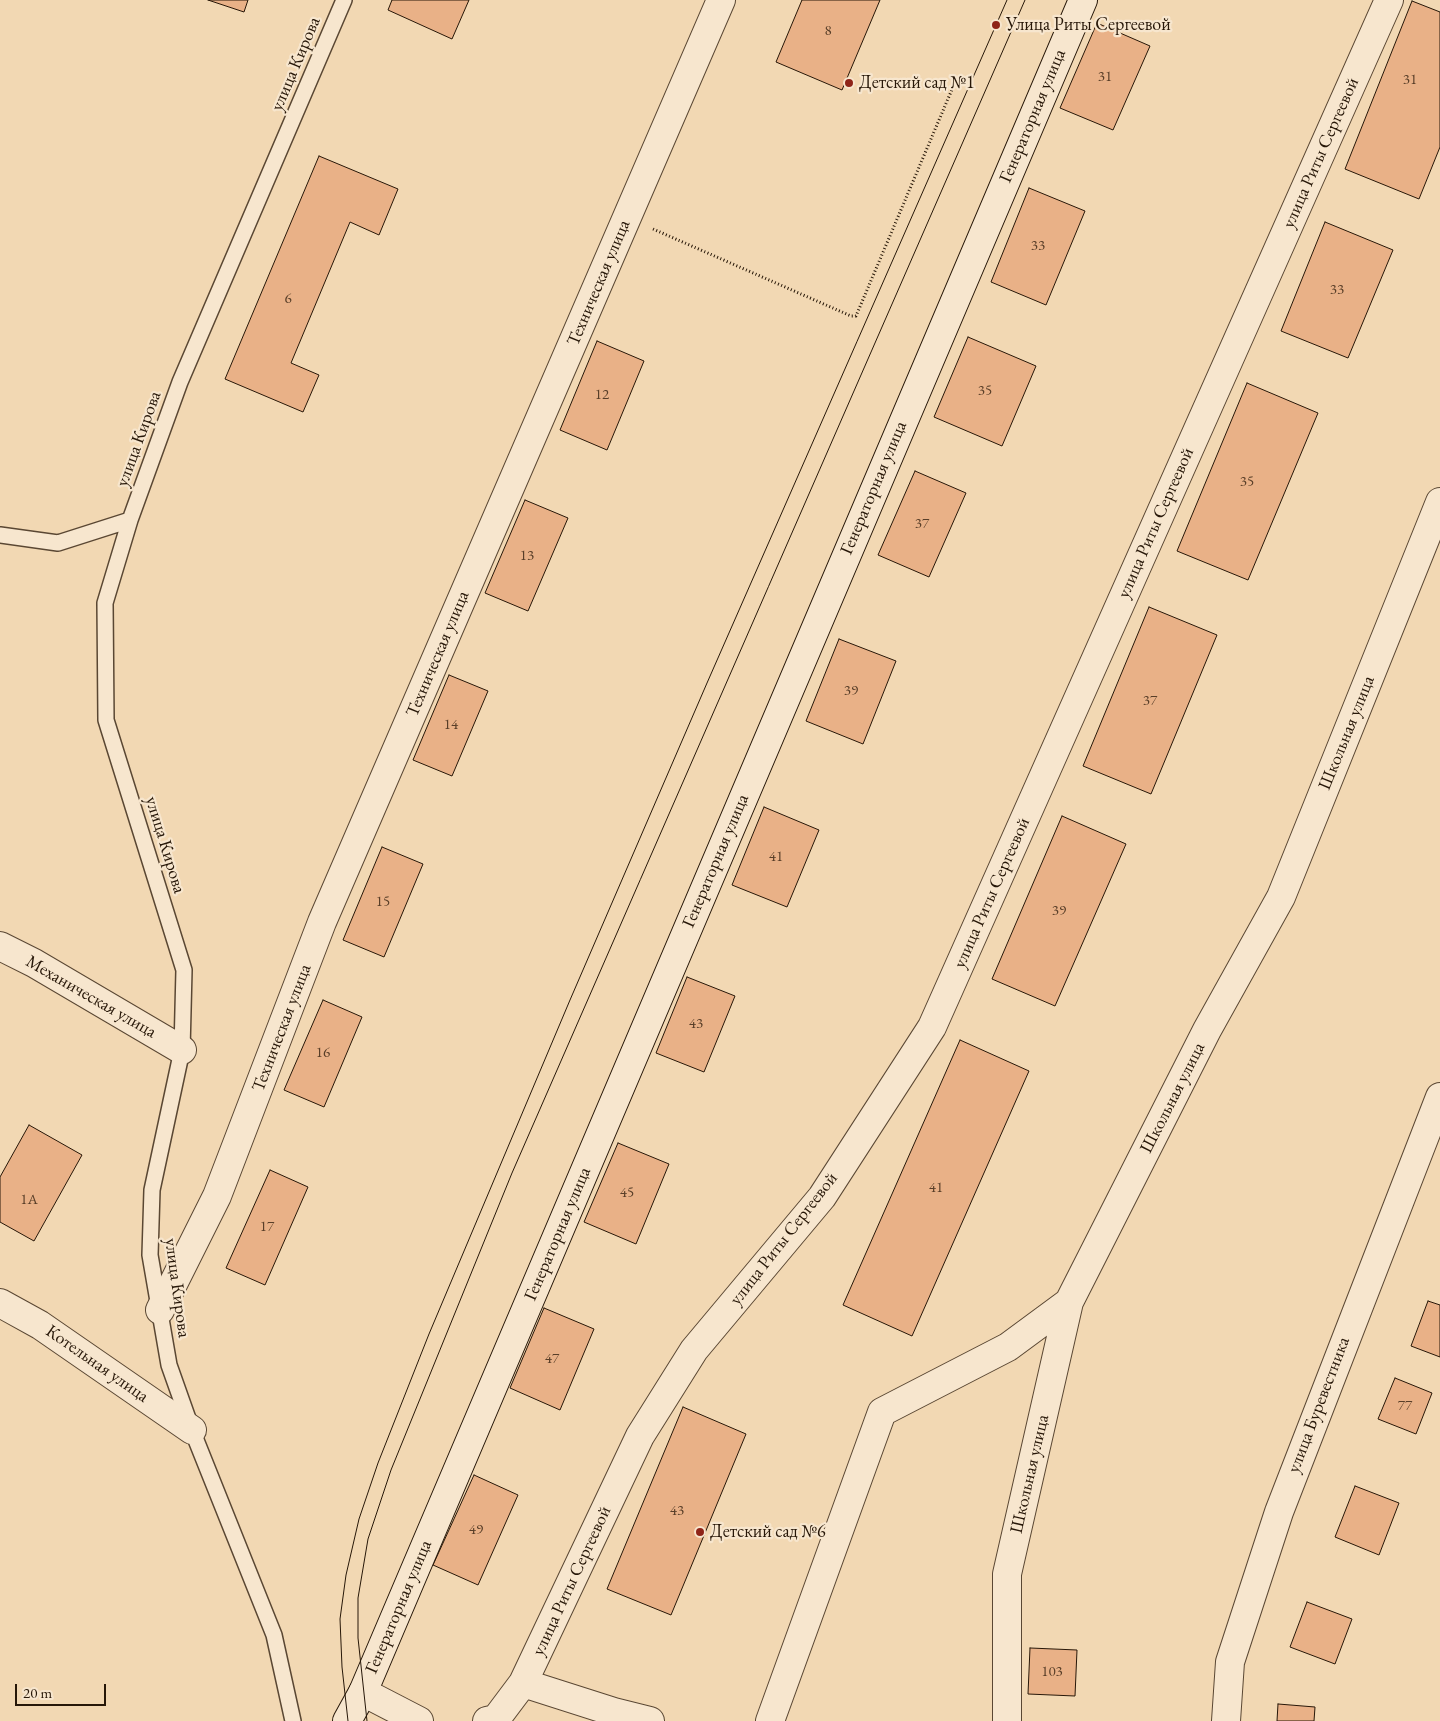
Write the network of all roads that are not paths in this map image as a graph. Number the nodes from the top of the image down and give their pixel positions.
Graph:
1 (344, 0) edge
2 (721, 0) edge
3 (1083, 0) edge
4 (1389, 0) edge
5 (1440, 502) edge
6 (130, 520) junction
7 (0, 535) edge
8 (0, 946) edge
9 (182, 1050) junction
10 (1440, 1097) edge
11 (1069, 1302) junction
12 (0, 1303) edge
13 (160, 1310) junction
14 (192, 1430) junction
15 (523, 1683) junction
16 (363, 1692) junction
17 (493, 1720) edge
18 (293, 1721) edge
19 (346, 1721) edge
20 (419, 1721) edge
21 (650, 1721) edge
22 (770, 1721) edge
23 (1007, 1721) edge
24 (1226, 1721) edge

1 - 6 lane, улица Кирова
2 - 13 street, Техническая улица
3 - 16 street, Генераторная улица
4 - 15 street, улица Риты Сергеевой
5 - 11 street, Школьная улица
6 - 7 lane
6 - 9 lane, улица Кирова
8 - 9 street, Механическая улица
9 - 13 lane, улица Кирова
10 - 24 street, улица Буревестника
11 - 22 street
11 - 23 street, Школьная улица
12 - 14 street, Котельная улица
13 - 14 lane, улица Кирова
14 - 18 lane, улица Кирова
15 - 17 street, улица Риты Сергеевой
15 - 21 street
16 - 19 street, Генераторная улица
16 - 20 street

